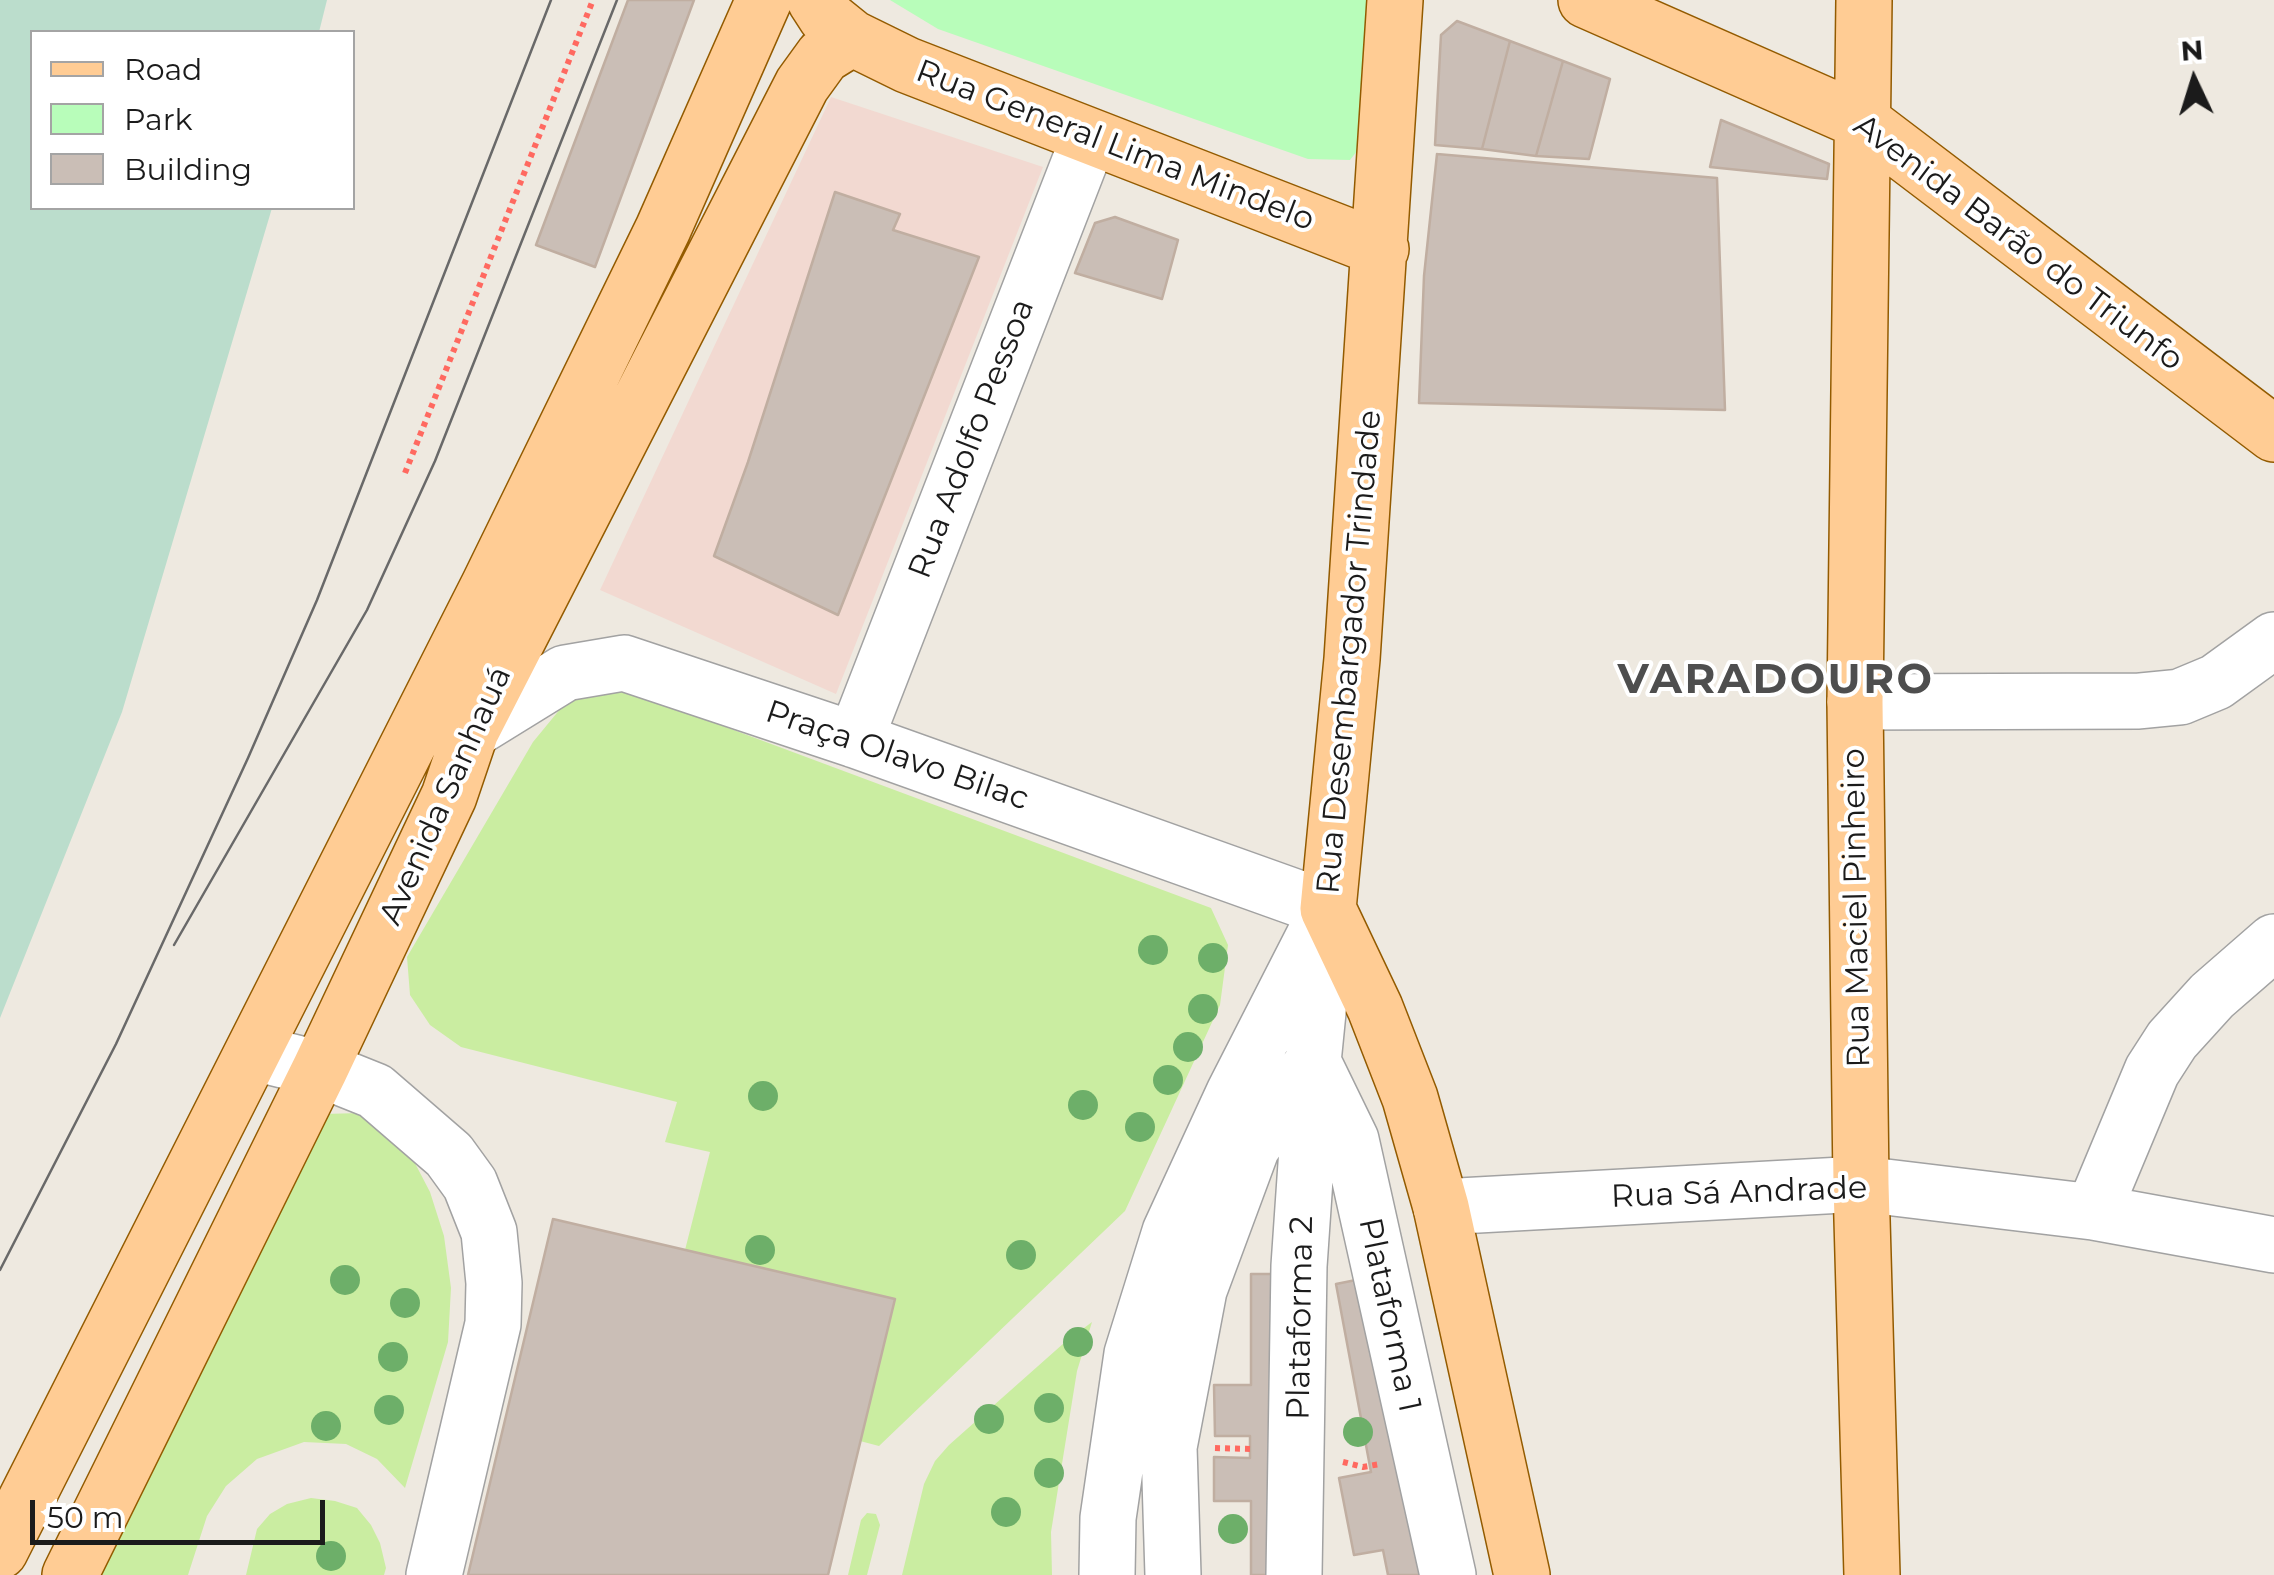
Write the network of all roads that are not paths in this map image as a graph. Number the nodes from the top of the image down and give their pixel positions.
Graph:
1 (764, 0) edge
2 (814, 0) edge
3 (1395, 0) edge
4 (1586, 0) edge
5 (1864, 0) edge
6 (852, 38) junction
7 (1863, 122) junction
8 (1089, 138) junction
9 (1381, 249) junction
10 (2274, 434) edge
11 (2274, 640) edge
12 (1854, 702) junction
13 (472, 731) junction
14 (856, 740) junction
15 (1328, 909) junction
16 (2274, 942) edge
17 (255, 1053) junction
18 (1313, 1062) junction
19 (320, 1069) junction
20 (1861, 1184) junction
21 (1441, 1207) junction
22 (2092, 1212) junction
23 (2274, 1245) edge
24 (0, 1552) edge
25 (70, 1575) edge
26 (434, 1575) edge
27 (1108, 1575) edge
28 (1173, 1575) edge
29 (1294, 1575) edge
30 (1448, 1575) edge
31 (1522, 1575) edge
32 (1872, 1575) edge

1 - 17 main road, Avenida Sanhauá
2 - 6 main road, Rua General Lima Mindelo
3 - 9 main road, Rua Desembargador Trindade
4 - 7 main road, Avenida Barão do Triunfo
5 - 7 main road, Rua Maciel Pinheiro
6 - 8 main road, Rua General Lima Mindelo
6 - 13 main road, Avenida Sanhauá
7 - 10 main road, Avenida Barão do Triunfo
7 - 12 main road, Rua Maciel Pinheiro
8 - 9 main road, Rua General Lima Mindelo
8 - 14 street, Rua Adolfo Pessoa
9 - 15 main road, Rua Desembargador Trindade
11 - 12 street
12 - 20 main road, Rua Maciel Pinheiro
13 - 14 street, Praça Olavo Bilac
13 - 19 main road, Avenida Sanhauá
14 - 15 street, Praça Olavo Bilac
15 - 18 street, Plataforma 2
15 - 21 main road, Rua Desembargador Trindade
15 - 27 street
16 - 22 street
17 - 19 street
17 - 24 main road, Avenida Sanhauá
18 - 28 street
18 - 29 street, Plataforma 2
18 - 30 street, Plataforma 1
19 - 25 main road, Avenida Sanhauá
19 - 26 street
20 - 21 street, Rua Sá Andrade
20 - 22 street, Rua Sá Andrade
20 - 32 main road, Rua Maciel Pinheiro
21 - 31 main road, Rua Desembargador Trindade
22 - 23 street, Rua Sá Andrade

